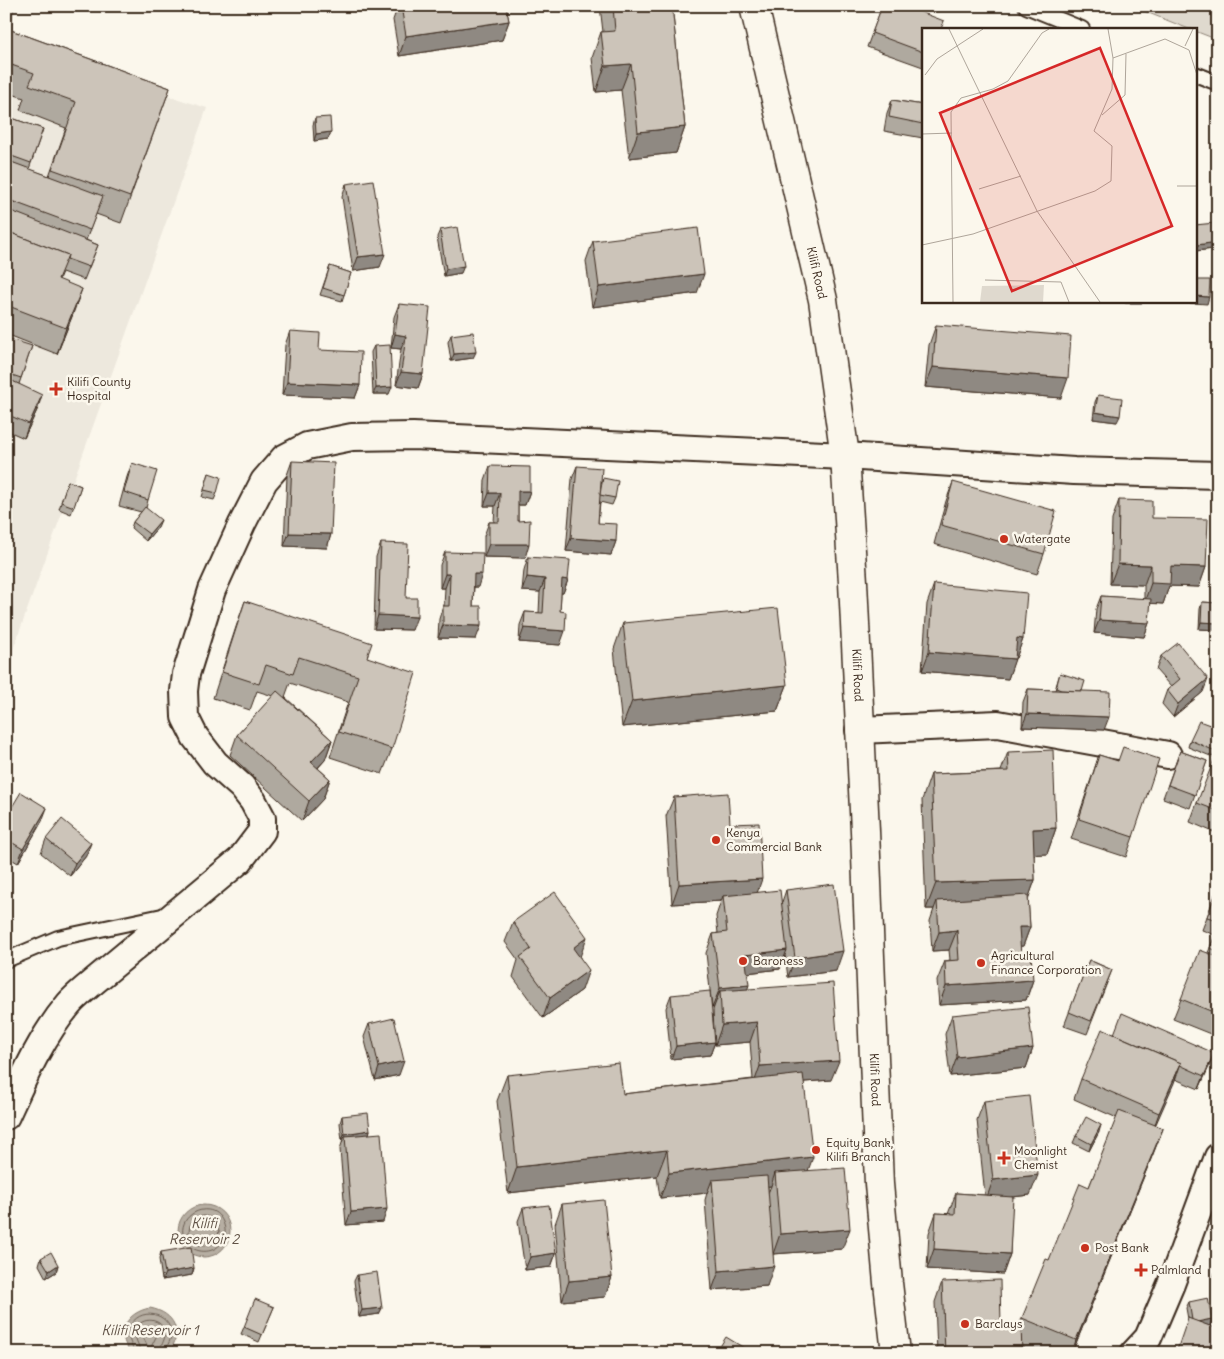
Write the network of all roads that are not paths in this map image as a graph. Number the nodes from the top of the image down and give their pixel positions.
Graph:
1 (754, 6) edge
2 (1026, 6) edge
3 (1080, 28) edge
4 (1196, 74) edge
5 (1218, 83) edge
6 (845, 456) junction
7 (1218, 475) edge
8 (859, 730) junction
9 (1168, 755) dead end
10 (175, 913) junction
11 (6, 960) edge
12 (6, 1116) edge
13 (1218, 1157) edge
14 (1210, 1199) edge
15 (896, 1353) edge
16 (1134, 1353) edge

1 - 6 street, Kilifi Road
2 - 3 lane
4 - 5 lane
6 - 7 street
6 - 8 street, Kilifi Road
6 - 10 street
8 - 9 street
8 - 15 street, Kilifi Road
10 - 11 lane
10 - 12 street
13 - 14 street
14 - 16 street

